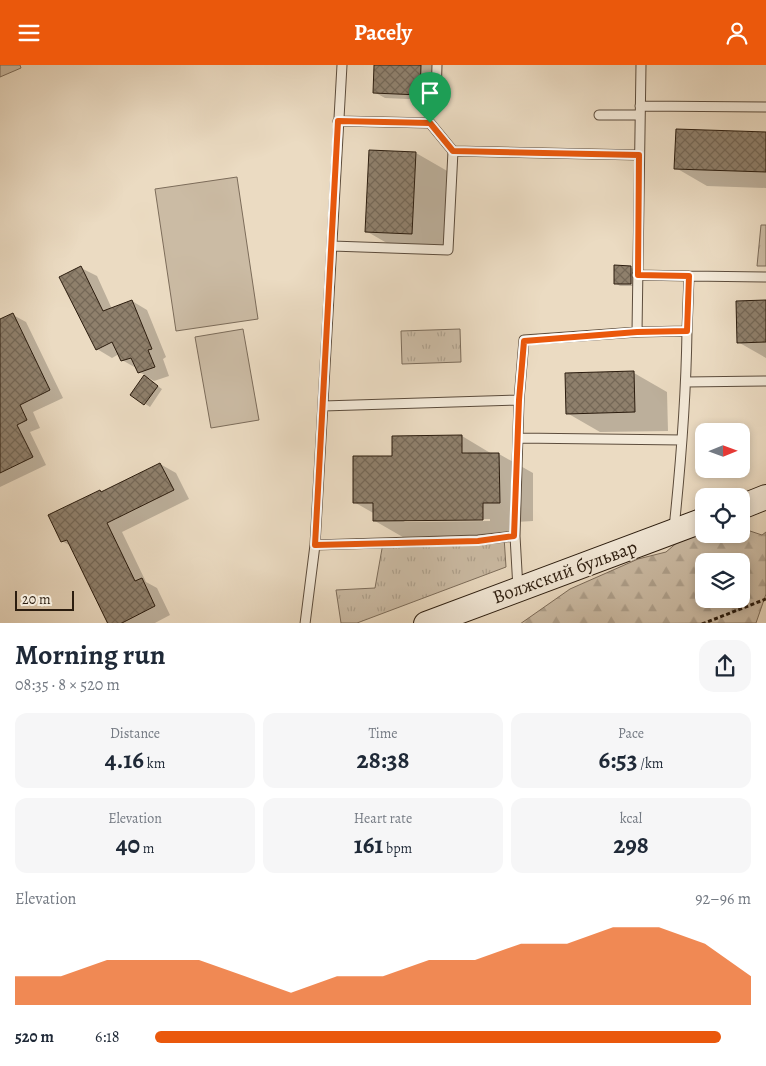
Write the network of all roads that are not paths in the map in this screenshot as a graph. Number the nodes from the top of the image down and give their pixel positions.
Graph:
1 (342, 65) edge
2 (437, 65) edge
3 (641, 65) edge
4 (436, 98) dead end
5 (640, 105) junction
6 (766, 107) edge
7 (599, 115) dead end
8 (640, 115) junction
9 (338, 121) junction
10 (453, 151) junction
11 (639, 155) junction
12 (332, 246) junction
13 (638, 275) junction
14 (689, 276) junction
15 (766, 277) edge
16 (687, 331) junction
17 (637, 332) junction
18 (766, 381) edge
19 (686, 382) junction
20 (519, 400) junction
21 (323, 406) junction
22 (518, 438) junction
23 (682, 440) junction
24 (766, 497) edge
25 (750, 503) edge
26 (695, 524) edge
27 (674, 532) junction
28 (514, 536) junction
29 (315, 545) junction
30 (518, 589) junction
31 (305, 623) edge
32 (426, 623) edge

1 - 9 lane
2 - 4 lane
3 - 5 lane
5 - 6 lane
5 - 8 lane
7 - 8 lane
8 - 11 lane
9 - 10 lane
9 - 12 lane
10 - 11 lane
10 - 12 lane
11 - 13 lane
12 - 21 lane
13 - 14 lane
13 - 17 lane
14 - 15 lane
14 - 16 lane
16 - 17 lane
16 - 19 lane
17 - 20 lane
18 - 19 lane
19 - 23 lane
20 - 21 lane
20 - 22 lane
21 - 29 lane
22 - 23 lane
22 - 28 lane
23 - 27 lane
24 - 25 main road
26 - 27 main road, Волжский бульвар
27 - 30 main road, Волжский бульвар
28 - 29 lane
28 - 30 lane
29 - 31 lane
30 - 32 main road, Волжский бульвар

